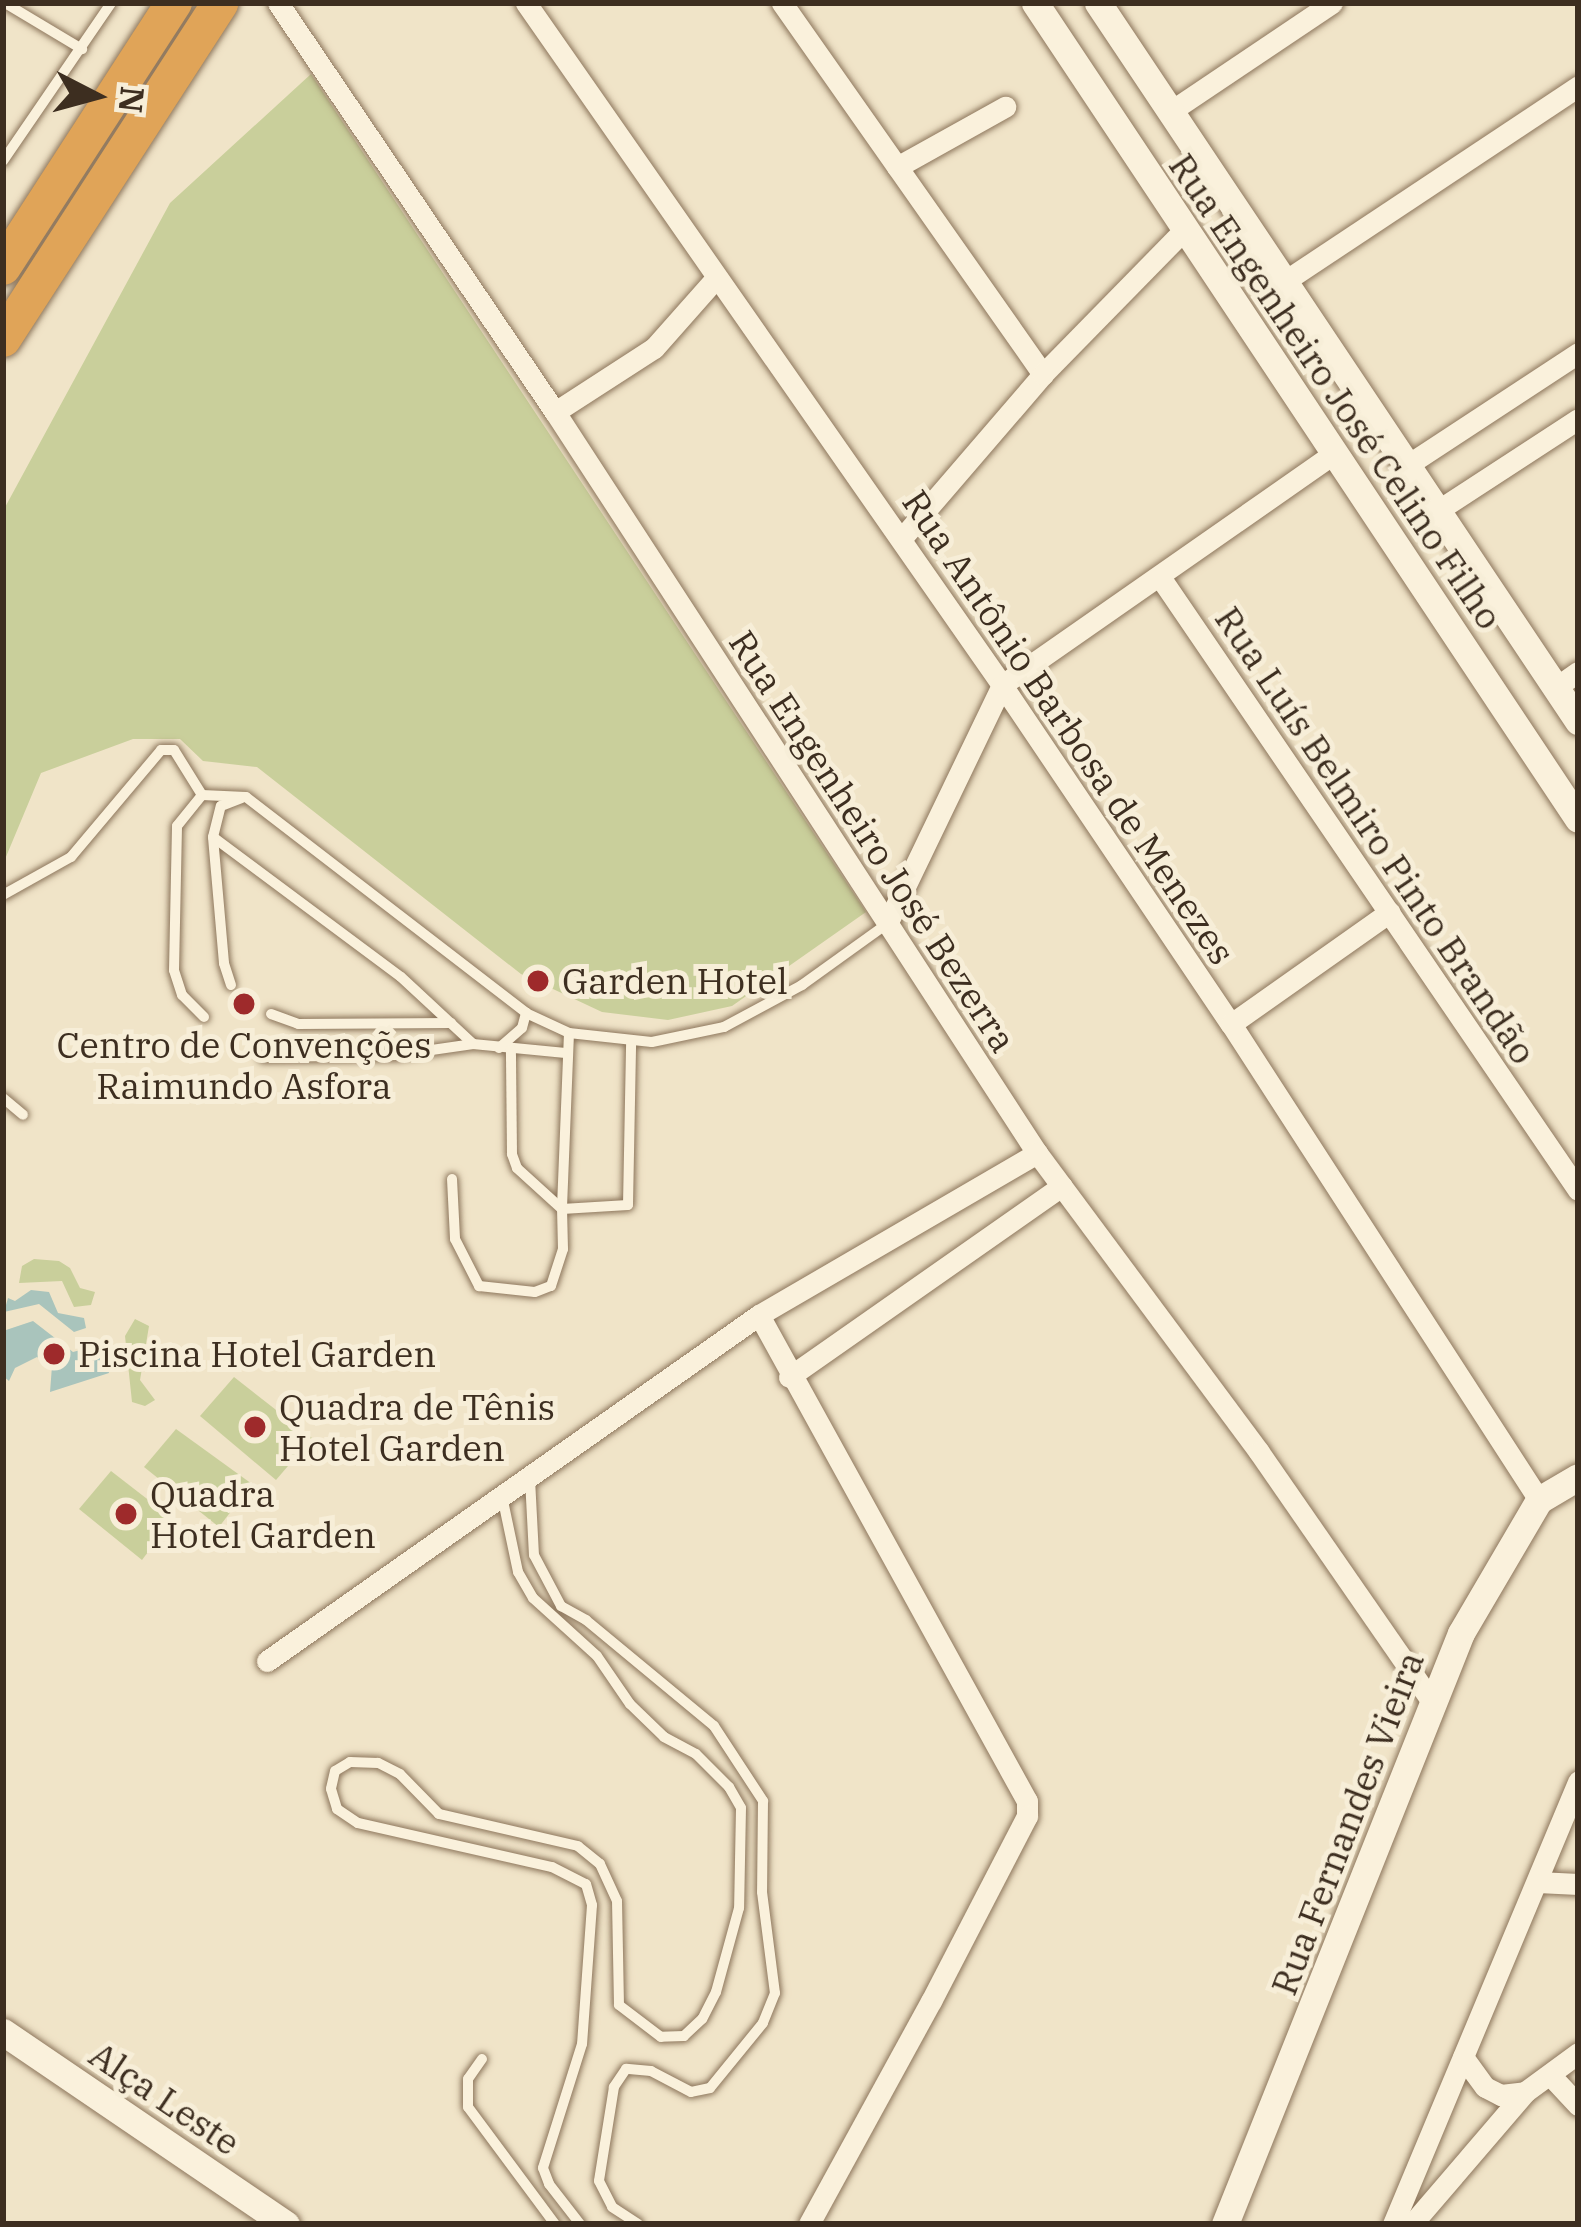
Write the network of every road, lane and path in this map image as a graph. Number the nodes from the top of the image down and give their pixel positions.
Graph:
1 (4, 3) edge
2 (111, 3) edge
3 (174, 3) edge
4 (220, 3) edge
5 (278, 3) edge
6 (526, 3) edge
7 (782, 3) edge
8 (1035, 3) edge
9 (1332, 3) edge
10 (1100, 6) edge
11 (1059, 40) junction
12 (82, 49) junction
13 (1578, 86) edge
14 (1005, 106) dead end
15 (1172, 110) junction
16 (3, 161) edge
17 (897, 167) junction
18 (1186, 228) junction
19 (3, 267) edge
20 (716, 278) junction
21 (1282, 283) junction
22 (3, 339) edge
23 (1578, 353) edge
24 (1043, 374) junction
25 (555, 412) junction
26 (1578, 419) edge
27 (1335, 453) junction
28 (1406, 466) junction
29 (1437, 511) junction
30 (902, 538) junction
31 (1160, 577) junction
32 (1505, 615) junction
33 (1461, 645) junction
34 (1566, 680) edge
35 (1002, 685) junction
36 (1578, 722) edge
37 (202, 795) junction
38 (245, 796) junction
39 (1578, 819) edge
40 (213, 837) junction
41 (3, 895) edge
42 (1390, 912) junction
43 (887, 923) junction
44 (231, 985) dead end
45 (526, 1013) junction
46 (271, 1014) dead end
47 (204, 1017) dead end
48 (451, 1023) junction
49 (1231, 1024) junction
50 (568, 1033) junction
51 (632, 1042) junction
52 (473, 1044) junction
53 (496, 1049) junction
54 (511, 1050) junction
55 (566, 1053) junction
56 (262, 1057) dead end
57 (3, 1098) edge
58 (23, 1115) dead end
59 (1037, 1153) junction
60 (452, 1180) dead end
61 (1062, 1186) junction
62 (1578, 1190) edge
63 (562, 1209) junction
64 (759, 1315) junction
65 (789, 1377) junction
66 (530, 1476) junction
67 (1578, 1477) edge
68 (502, 1496) junction
69 (1540, 1501) junction
70 (267, 1661) dead end
71 (1432, 1702) junction
72 (1578, 1781) edge
73 (1538, 1882) junction
74 (1578, 1884) edge
75 (3, 2032) edge
76 (1578, 2053) edge
77 (1463, 2056) junction
78 (482, 2059) dead end
79 (1551, 2076) junction
80 (1525, 2092) junction
81 (1578, 2105) edge
82 (286, 2224) edge
83 (555, 2224) edge
84 (580, 2224) edge
85 (638, 2224) edge
86 (809, 2224) edge
87 (1225, 2224) edge
88 (1393, 2224) edge
89 (1412, 2224) edge

1 - 12 lane
2 - 12 lane
3 - 19 highway
4 - 22 highway
5 - 25 street, Rua Engenheiro José Bezerra
6 - 20 street, Rua Antônio Barbosa de Menezes
7 - 17 street
8 - 11 street, Rua Engenheiro José Celino Filho
9 - 15 street
10 - 11 street
10 - 15 street, Rua Engenheiro José Celino Filho
11 - 18 street, Rua Engenheiro José Celino Filho
12 - 16 lane
13 - 21 street
14 - 17 street
15 - 21 street, Rua Engenheiro José Celino Filho
17 - 24 street
18 - 24 street
18 - 27 street, Rua Engenheiro José Celino Filho
20 - 25 street
20 - 30 street, Rua Antônio Barbosa de Menezes
21 - 28 street, Rua Engenheiro José Celino Filho
23 - 28 street
24 - 30 street
25 - 43 street, Rua Engenheiro José Bezerra
26 - 29 street
27 - 31 street
27 - 33 street, Rua Engenheiro José Celino Filho
28 - 29 street, Rua Engenheiro José Celino Filho
29 - 32 street, Rua Engenheiro José Celino Filho
30 - 35 street, Rua Antônio Barbosa de Menezes
31 - 35 street
31 - 42 street, Rua Luís Belmiro Pinto Brandão
32 - 33 street
32 - 34 street, Rua Engenheiro José Celino Filho
33 - 39 street, Rua Engenheiro José Celino Filho
34 - 36 street, Rua Engenheiro José Celino Filho
35 - 43 street
35 - 49 street, Rua Antônio Barbosa de Menezes
37 - 38 lane
37 - 41 lane
37 - 47 lane
38 - 40 lane
38 - 45 lane
40 - 44 lane
40 - 48 lane
42 - 49 street
42 - 62 street, Rua Luís Belmiro Pinto Brandão
43 - 51 lane
43 - 59 street, Rua Engenheiro José Bezerra
45 - 50 lane
45 - 53 lane
46 - 48 lane
48 - 52 lane
49 - 69 street, Rua Antônio Barbosa de Menezes
50 - 51 lane
50 - 55 lane
51 - 63 lane
52 - 53 lane
52 - 56 lane
53 - 54 lane
54 - 55 lane
54 - 63 lane
55 - 63 lane
57 - 58 lane
59 - 61 street, Rua Engenheiro José Bezerra
59 - 64 street
60 - 63 lane
61 - 65 street
61 - 71 street, Rua Engenheiro José Bezerra
64 - 65 street
64 - 66 street
65 - 86 street
66 - 68 street
66 - 85 lane
67 - 69 street, Rua Fernandes Vieira
68 - 70 street
68 - 84 lane
69 - 71 street, Rua Fernandes Vieira
71 - 87 street, Rua Fernandes Vieira
72 - 73 street
73 - 74 street
73 - 77 street
75 - 82 street, Alça Leste
76 - 79 street
77 - 80 street
77 - 88 street
78 - 83 lane
79 - 80 street
79 - 81 street
80 - 89 street

